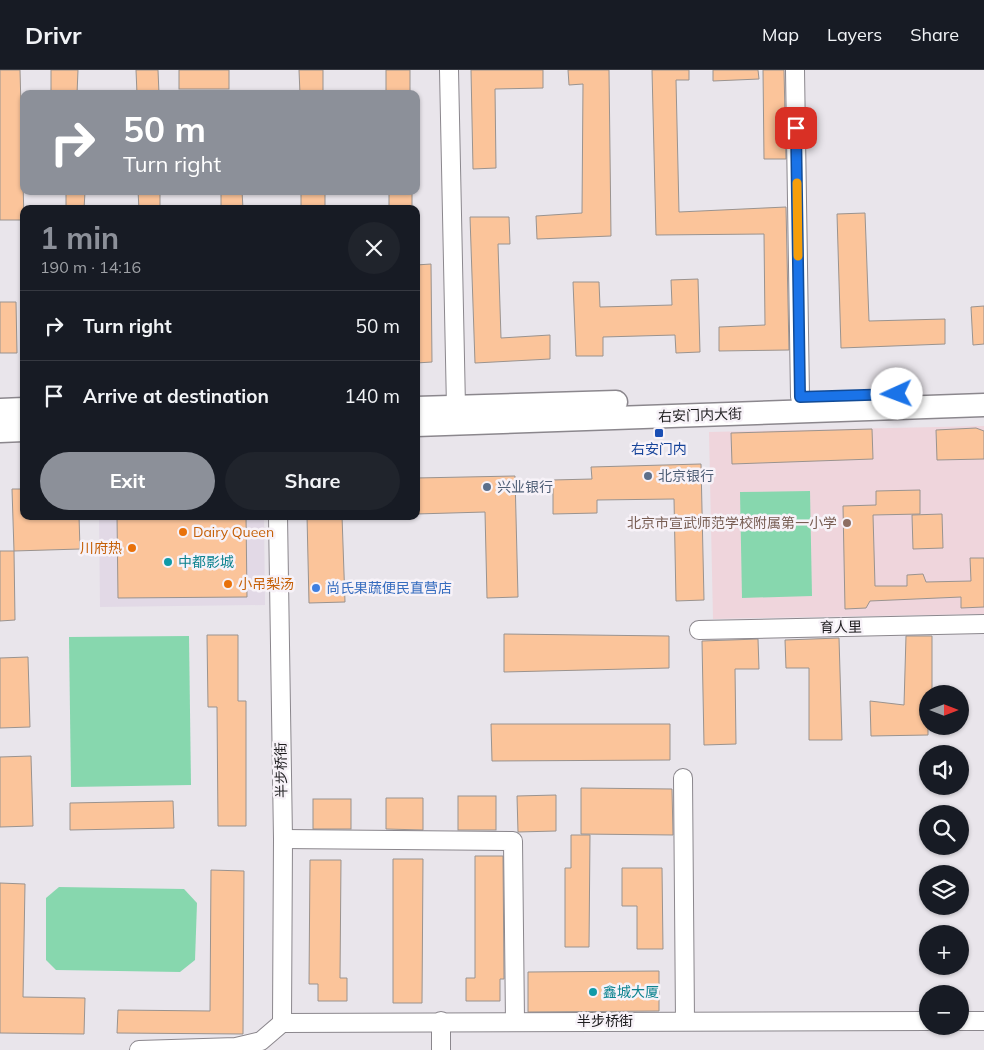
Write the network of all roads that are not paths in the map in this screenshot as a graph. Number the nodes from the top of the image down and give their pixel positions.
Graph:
1 (449, 70) edge
2 (795, 70) edge
3 (984, 391) edge
4 (800, 397) junction
5 (984, 405) edge
6 (456, 407) junction
7 (420, 408) edge
8 (20, 409) edge
9 (0, 410) edge
10 (420, 425) edge
11 (20, 430) edge
12 (0, 431) edge
13 (278, 520) edge
14 (984, 624) edge
15 (699, 630) dead end
16 (683, 778) dead end
17 (282, 839) junction
18 (441, 1021) junction
19 (515, 1021) junction
20 (685, 1021) junction
21 (919, 1021) edge
22 (969, 1021) edge
23 (984, 1021) edge
24 (282, 1023) junction
25 (139, 1050) edge
26 (441, 1050) edge

1 - 6 street
2 - 4 street
3 - 4 main road, 右安门内大街
4 - 6 main road, 右安门内大街
5 - 10 main road, 右安门内大街
6 - 7 main road, 右安门内大街
8 - 9 main road
11 - 12 main road
13 - 17 street, 半步桥街
14 - 15 street, 育人里
16 - 20 street
17 - 19 street
17 - 24 street, 半步桥街
18 - 19 street, 半步桥街
18 - 24 street, 半步桥街
18 - 26 street
19 - 20 street, 半步桥街
20 - 21 street, 半步桥街
22 - 23 street
24 - 25 street

